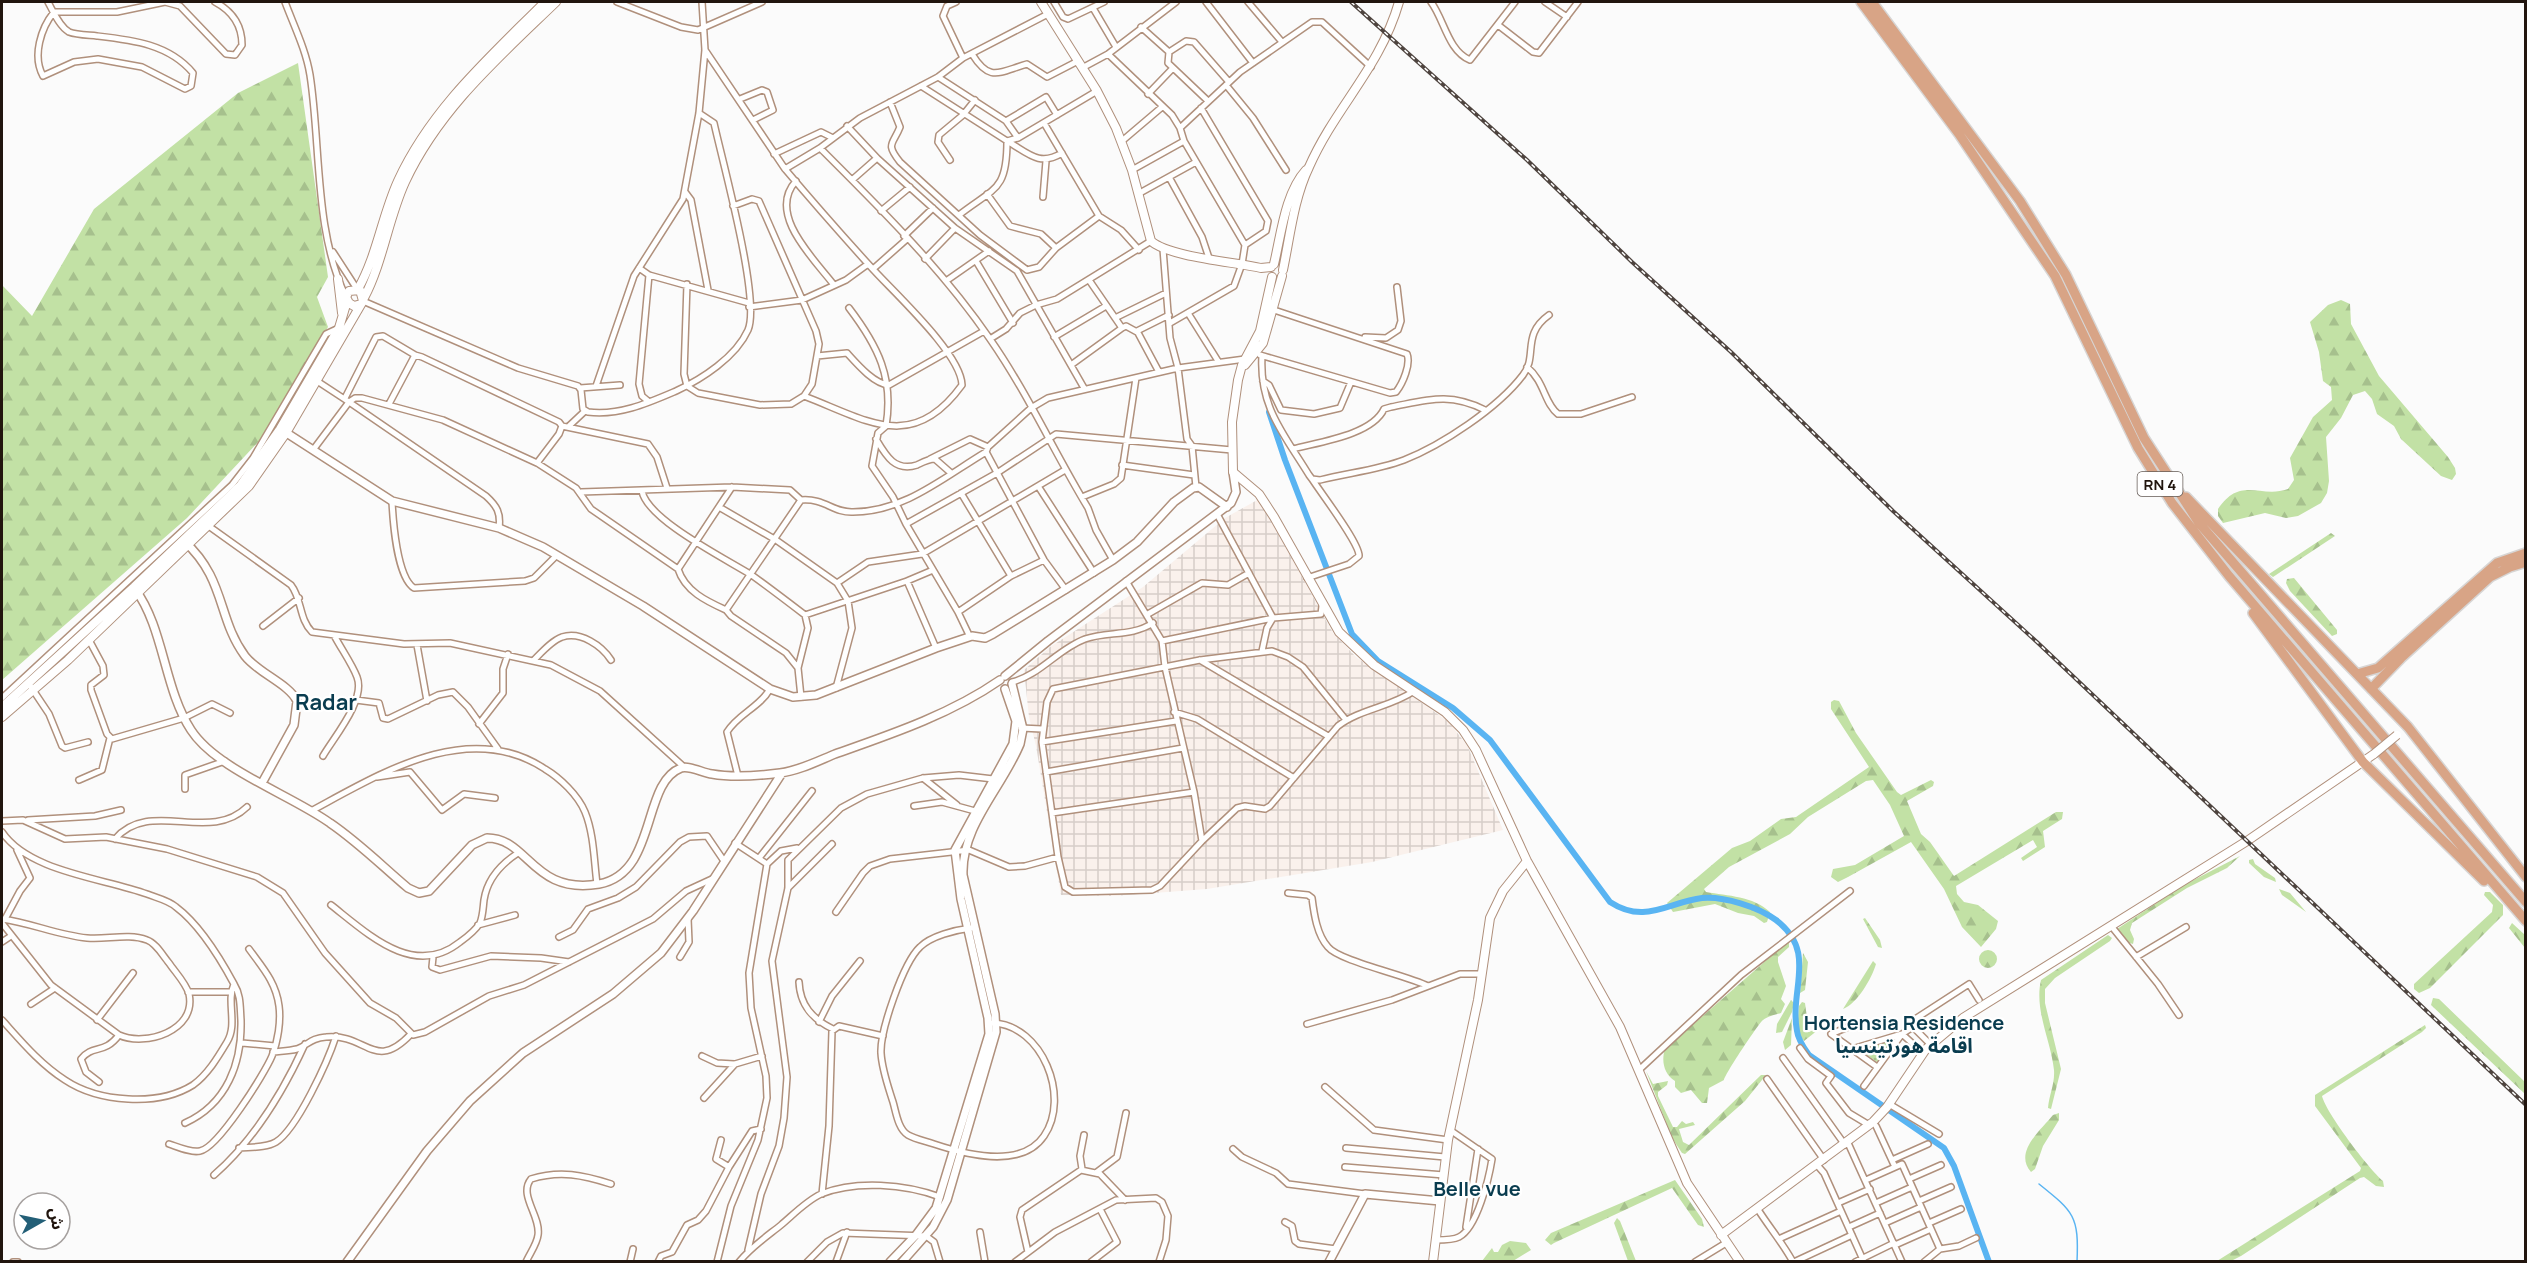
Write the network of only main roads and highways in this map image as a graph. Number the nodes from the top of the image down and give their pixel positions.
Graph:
1 (545, 2) edge
2 (556, 2) edge
3 (1399, 2) edge
4 (1861, 2) edge
5 (1872, 2) edge
6 (1044, 7) edge
7 (438, 118) junction
8 (1307, 169) junction
9 (1272, 270) junction
10 (1282, 273) junction
11 (338, 279) road end
12 (357, 289) junction
13 (347, 299) junction
14 (363, 301) junction
15 (343, 320) junction
16 (1253, 355) junction
17 (1241, 371) junction
18 (283, 431) junction
19 (2169, 479) junction
20 (187, 543) junction
21 (2526, 553) edge
22 (2526, 562) edge
23 (2229, 576) junction
24 (134, 587) junction
25 (2357, 674) junction
26 (32, 687) junction
27 (2371, 689) junction
28 (2, 707) edge
29 (2, 717) edge
30 (2408, 727) junction
31 (2363, 762) junction
32 (1527, 861) junction
33 (2526, 878) edge
34 (2526, 902) edge
35 (2515, 909) junction
36 (2526, 921) edge
37 (1723, 1239) junction
38 (1433, 1262) edge
39 (1740, 1262) edge

1 - 7 main road
2 - 7 main road
3 - 8 main road
4 - 23 highway, RN 4
5 - 19 highway, RN 4
6 - 9 main road
7 - 12 main road
7 - 14 main road
8 - 9 main road
8 - 10 main road
9 - 10 main road
9 - 10 main road
9 - 16 main road
10 - 16 main road
11 - 15 main road
12 - 13 main road
12 - 14 main road
13 - 14 main road
13 - 15 main road
14 - 18 main road
15 - 18 main road
16 - 17 main road
16 - 17 main road
17 - 32 main road
18 - 20 main road
18 - 20 main road
19 - 25 highway, RN 4
19 - 34 highway, RN 4
20 - 24 main road
21 - 25 highway
22 - 27 highway
23 - 31 highway
23 - 35 highway, RN 4
24 - 26 main road
24 - 26 main road
25 - 27 highway, RN 4
26 - 28 main road
26 - 29 main road
27 - 30 highway, RN 4
30 - 31 main road, bridge
30 - 33 highway, RN 4
31 - 35 highway
31 - 37 main road
32 - 37 main road
32 - 38 main road
35 - 36 highway, RN 4
37 - 39 main road

